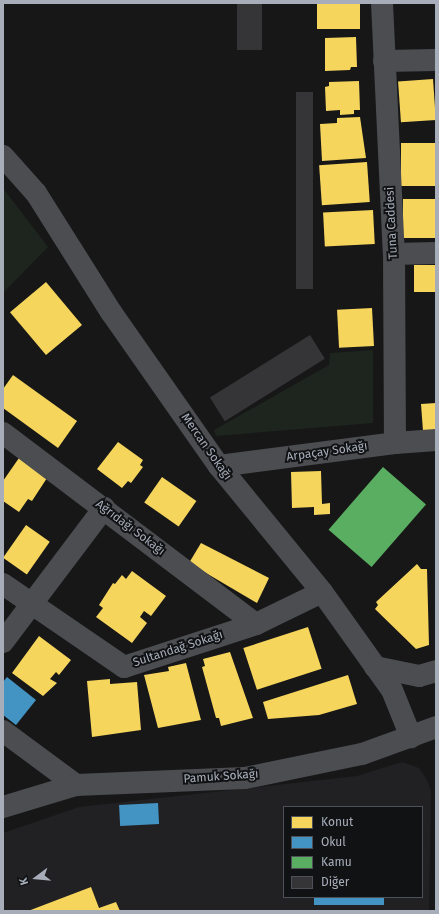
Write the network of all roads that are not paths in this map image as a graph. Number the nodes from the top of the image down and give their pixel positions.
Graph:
1 (382, 3) edge
2 (436, 60) edge
3 (384, 61) junction
4 (3, 156) edge
5 (436, 253) edge
6 (394, 254) junction
7 (3, 433) edge
8 (436, 440) edge
9 (395, 443) junction
10 (219, 466) junction
11 (104, 508) junction
12 (3, 584) edge
13 (322, 592) junction
14 (30, 604) junction
15 (256, 624) junction
16 (3, 642) edge
17 (375, 667) junction
18 (436, 671) edge
19 (436, 727) edge
20 (3, 731) edge
21 (411, 736) junction
22 (76, 785) junction
23 (3, 807) edge

1 - 3 street, Tuna Caddesi
2 - 3 street
3 - 6 street, Tuna Caddesi
4 - 10 street, Mercan Sokağı
5 - 6 street
6 - 9 street, Tuna Caddesi
7 - 11 street, Ağrıdağı Sokağı
8 - 9 street, Arpaçay Sokağı
9 - 10 street, Arpaçay Sokağı
10 - 13 street, Mercan Sokağı
11 - 14 street
11 - 15 street, Ağrıdağı Sokağı
12 - 14 street, Sultandağ Sokağı
13 - 15 street, Sultandağ Sokağı
13 - 17 street, Mercan Sokağı
14 - 15 street, Sultandağ Sokağı
14 - 16 street
17 - 18 street
17 - 21 street, Mercan Sokağı
19 - 21 street, Pamuk Sokağı
20 - 22 street
21 - 22 street, Pamuk Sokağı
22 - 23 street, Pamuk Sokağı

